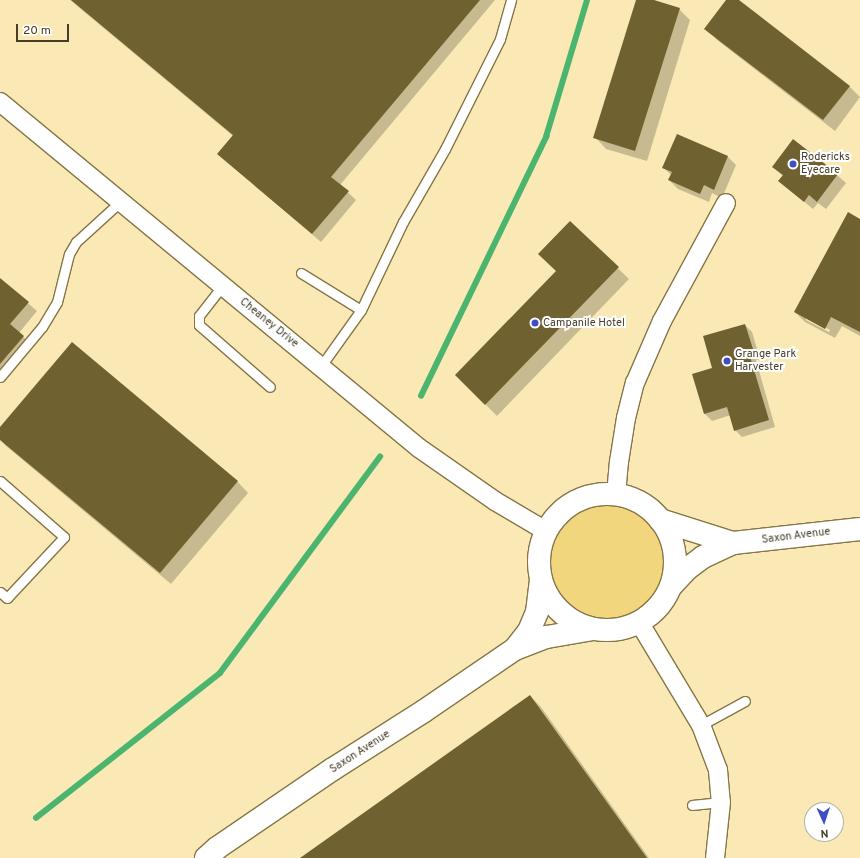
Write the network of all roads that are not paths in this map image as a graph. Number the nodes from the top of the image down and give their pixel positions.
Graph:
1 (511, 0) edge
2 (0, 102) edge
3 (122, 202) junction
4 (726, 203) dead end
5 (301, 273) dead end
6 (223, 285) junction
7 (361, 310) junction
8 (321, 366) junction
9 (0, 377) edge
10 (270, 387) dead end
11 (0, 481) edge
12 (616, 495) junction
13 (660, 520) junction
14 (860, 529) edge
15 (546, 531) junction
16 (733, 543) junction
17 (541, 580) junction
18 (671, 586) junction
19 (0, 592) edge
20 (639, 622) junction
21 (593, 629) junction
22 (515, 649) junction
23 (745, 701) dead end
24 (701, 725) junction
25 (721, 802) junction
26 (692, 805) dead end
27 (206, 858) edge
28 (715, 858) edge

1 - 7 lane
2 - 3 street, Cheaney Drive
3 - 6 street, Cheaney Drive
3 - 9 lane
4 - 12 street
5 - 7 lane
6 - 8 street, Cheaney Drive
6 - 10 lane
7 - 8 lane
8 - 15 street, Cheaney Drive
11 - 19 lane
12 - 13 street
12 - 15 street
13 - 16 street, Saxon Avenue
13 - 18 street
14 - 16 street, Saxon Avenue
15 - 17 street
16 - 18 street, Saxon Avenue
17 - 21 street
17 - 22 street, Saxon Avenue
18 - 20 street
20 - 21 street
20 - 24 street
21 - 22 street, Saxon Avenue
22 - 27 street, Saxon Avenue
23 - 24 lane
24 - 25 street
25 - 26 lane
25 - 28 street

